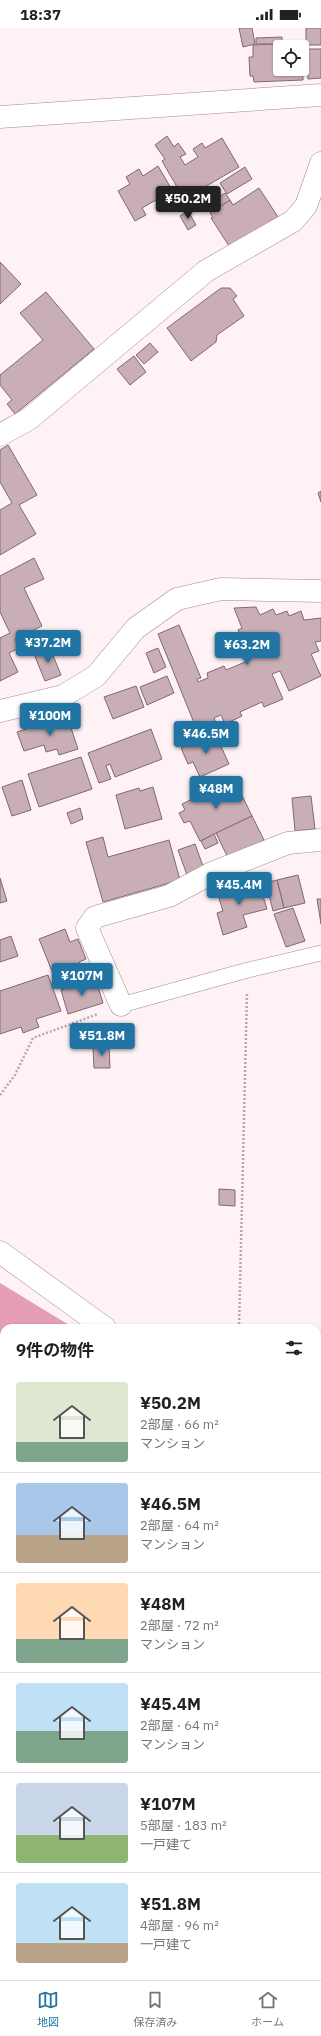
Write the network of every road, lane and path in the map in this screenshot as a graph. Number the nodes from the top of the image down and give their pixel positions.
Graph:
1 (321, 95) edge
2 (0, 117) edge
3 (321, 163) edge
4 (0, 435) edge
5 (321, 591) edge
6 (0, 710) edge
7 (321, 840) edge
8 (321, 953) edge
9 (248, 970) junction
10 (121, 1006) junction
11 (0, 1095) edge
12 (0, 1252) edge
13 (99, 1324) edge
14 (239, 1324) edge

1 - 2 street
3 - 4 street
5 - 6 street
7 - 10 street
8 - 9 lane
9 - 10 lane
9 - 14 path
10 - 11 path
12 - 13 street

